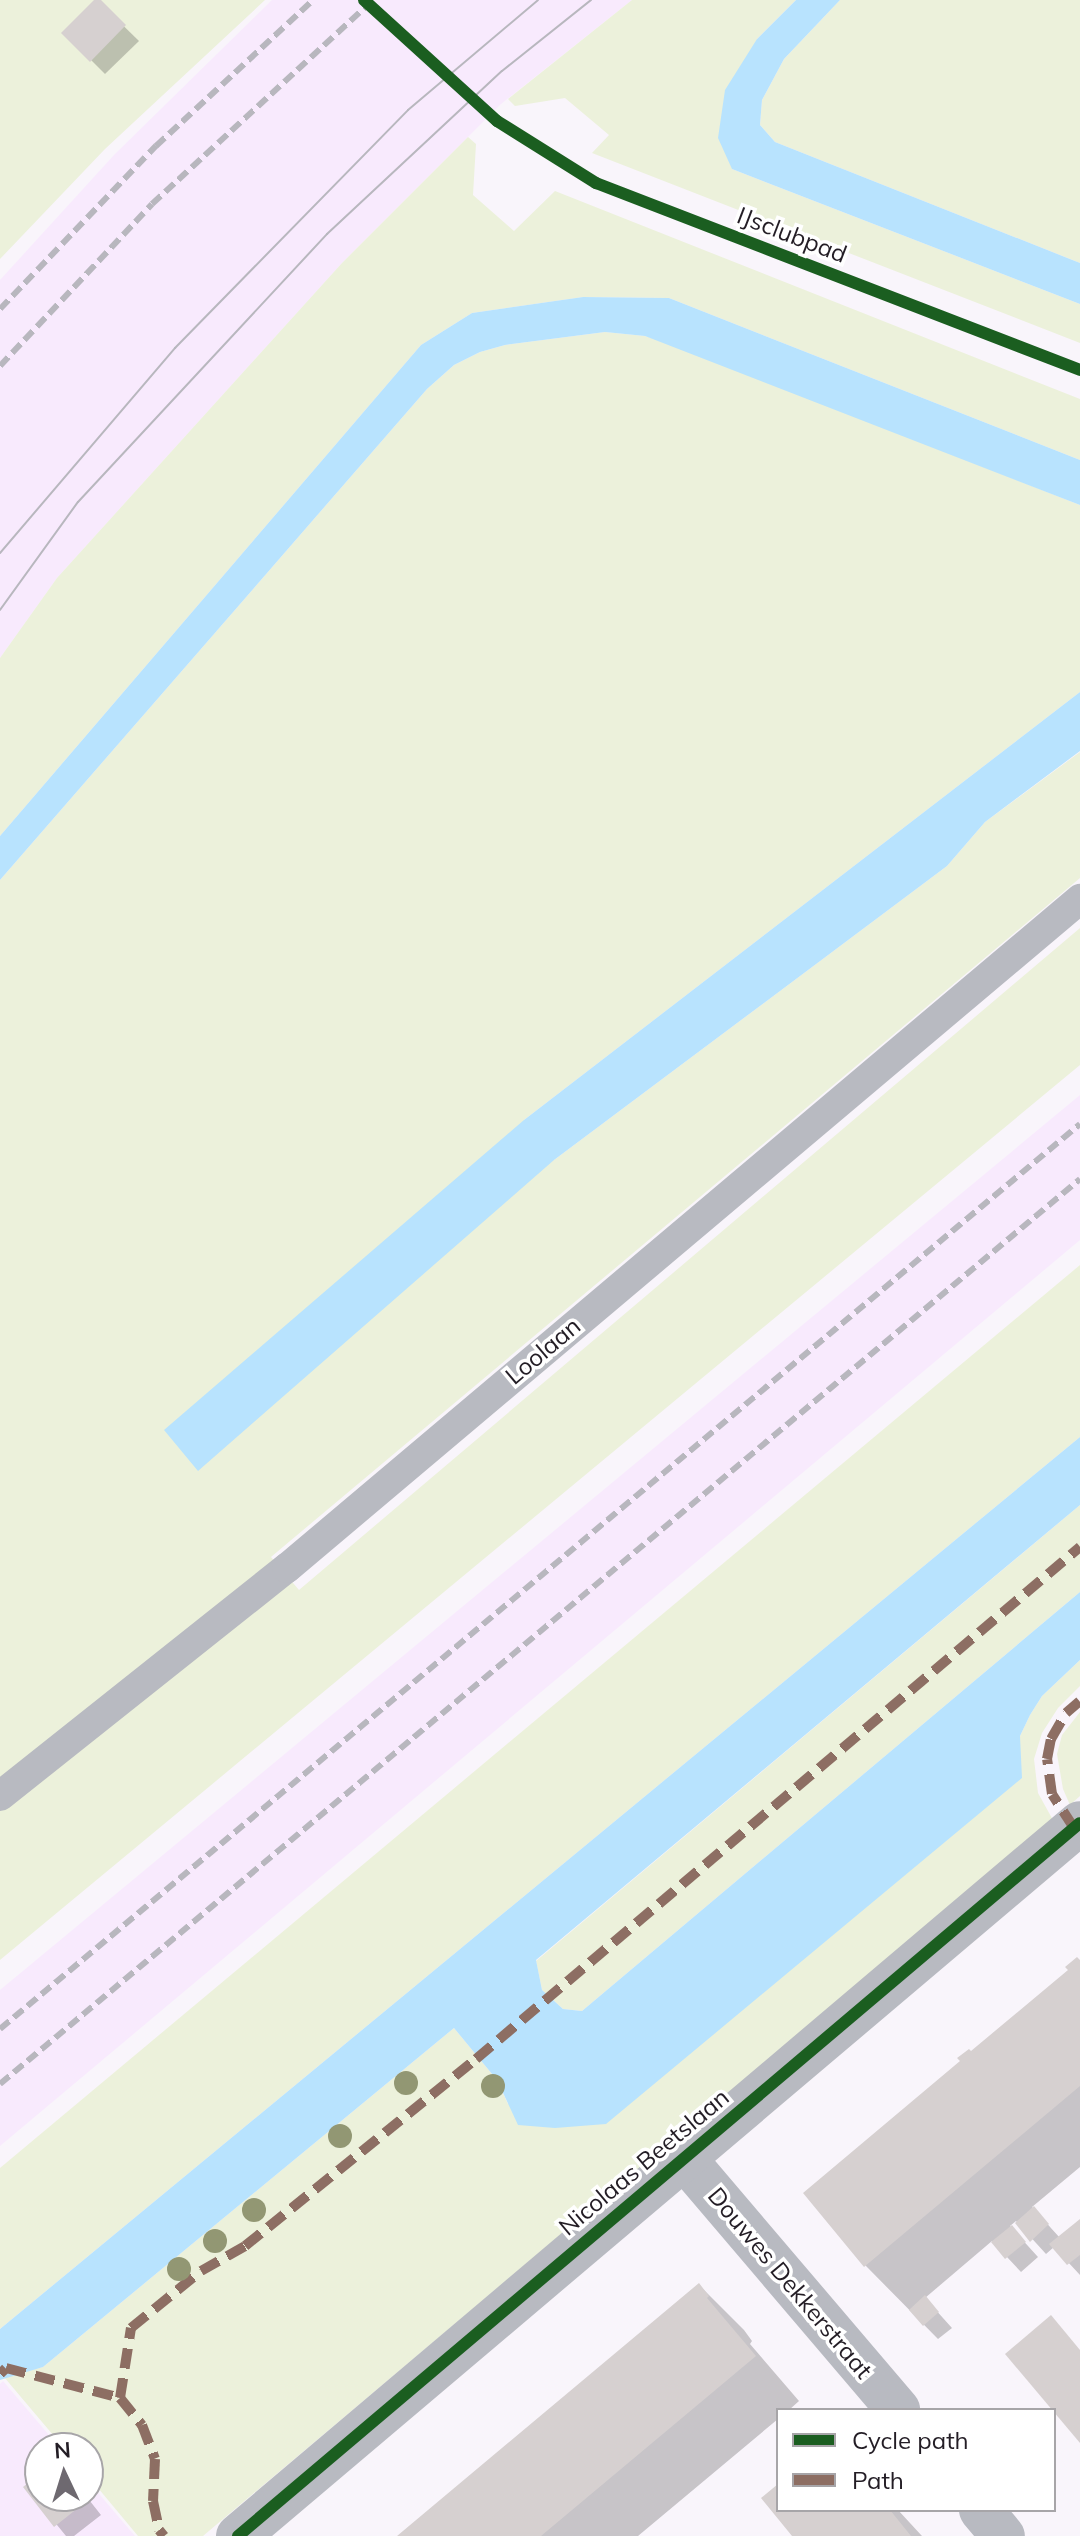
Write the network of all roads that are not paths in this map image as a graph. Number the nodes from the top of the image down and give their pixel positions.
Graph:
1 (1080, 899) edge
2 (0, 1796) edge
3 (1080, 1823) edge
4 (683, 2157) junction
5 (896, 2408) edge
6 (983, 2512) edge
7 (238, 2536) edge
8 (1003, 2536) edge

1 - 2 lane, Loolaan
3 - 4 street, Nicolaas Beetslaan
4 - 5 street, Douwes Dekkerstraat
4 - 7 street, Nicolaas Beetslaan
6 - 8 street

